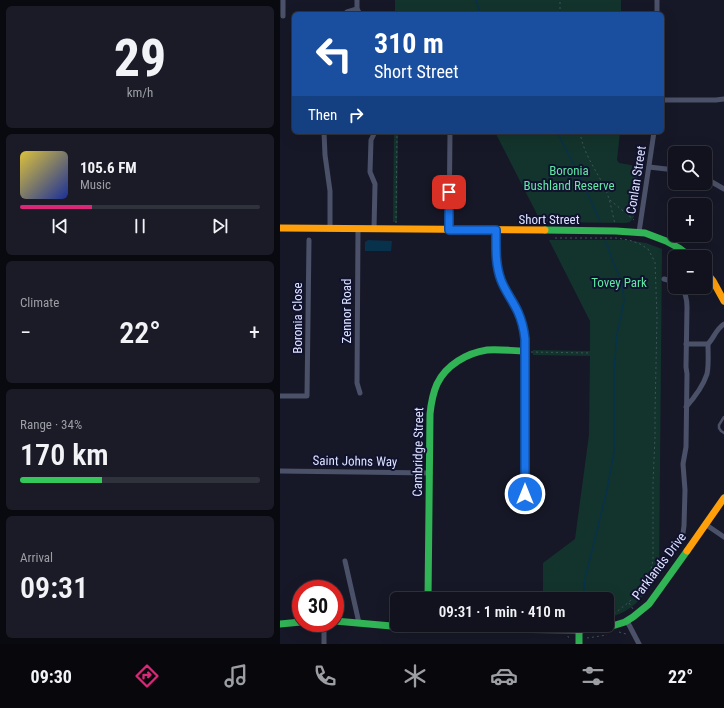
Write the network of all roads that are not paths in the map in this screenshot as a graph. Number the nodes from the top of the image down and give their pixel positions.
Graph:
1 (357, 0) edge
2 (657, 0) edge
3 (282, 3) edge
4 (347, 12) dead end
5 (358, 12) edge
6 (657, 12) edge
7 (283, 16) dead end
8 (724, 99) edge
9 (664, 100) edge
10 (324, 134) edge
11 (374, 134) edge
12 (450, 134) edge
13 (654, 134) edge
14 (649, 167) junction
15 (668, 169) edge
16 (712, 182) edge
17 (724, 189) edge
18 (280, 228) edge
19 (330, 229) junction
20 (374, 229) junction
21 (358, 230) junction
22 (449, 230) junction
23 (496, 230) junction
24 (639, 232) junction
25 (309, 240) dead end
26 (680, 250) edge
27 (664, 279) dead end
28 (668, 280) edge
29 (712, 280) edge
30 (685, 294) edge
31 (724, 301) edge
32 (724, 324) edge
33 (686, 344) junction
34 (708, 344) junction
35 (525, 351) junction
36 (360, 393) dead end
37 (280, 396) edge
38 (686, 407) junction
39 (724, 417) edge
40 (724, 433) edge
41 (280, 471) edge
42 (430, 473) junction
43 (525, 494) dead end
44 (724, 498) edge
45 (705, 524) junction
46 (724, 537) edge
47 (677, 541) dead end
48 (345, 561) dead end
49 (428, 592) edge
50 (344, 621) edge
51 (627, 621) junction
52 (358, 622) junction
53 (292, 623) edge
54 (280, 624) edge
55 (390, 625) edge
56 (614, 626) edge
57 (324, 632) edge
58 (579, 632) edge
59 (324, 644) edge
60 (579, 644) edge
61 (639, 644) edge

1 - 5 street
2 - 6 street
3 - 7 street
4 - 5 street
8 - 9 street
10 - 19 street
11 - 20 street
12 - 22 street
13 - 14 street, Conlan Street
14 - 15 street
14 - 24 street, Conlan Street
16 - 17 street
18 - 19 street, Short Street
19 - 21 street, Short Street
20 - 21 street, Short Street
20 - 22 street, Short Street
21 - 36 street, Zennor Road
22 - 23 street, Short Street
23 - 24 street, Short Street
23 - 35 street
24 - 26 street, Short Street
25 - 37 street, Boronia Close
27 - 28 street
29 - 31 street
30 - 33 street
32 - 34 street
33 - 34 street
33 - 38 street
34 - 38 street
35 - 42 street, Cambridge Street
35 - 43 street
38 - 47 street
39 - 40 lane
41 - 42 street, Saint Johns Way
42 - 49 street, Cambridge Street
44 - 45 street, Parklands Drive
45 - 46 street
45 - 51 street, Parklands Drive
48 - 52 street
50 - 52 street, Parklands Drive
51 - 56 street, Parklands Drive
51 - 61 street
52 - 55 street, Parklands Drive
53 - 54 street
57 - 59 street
58 - 60 street

